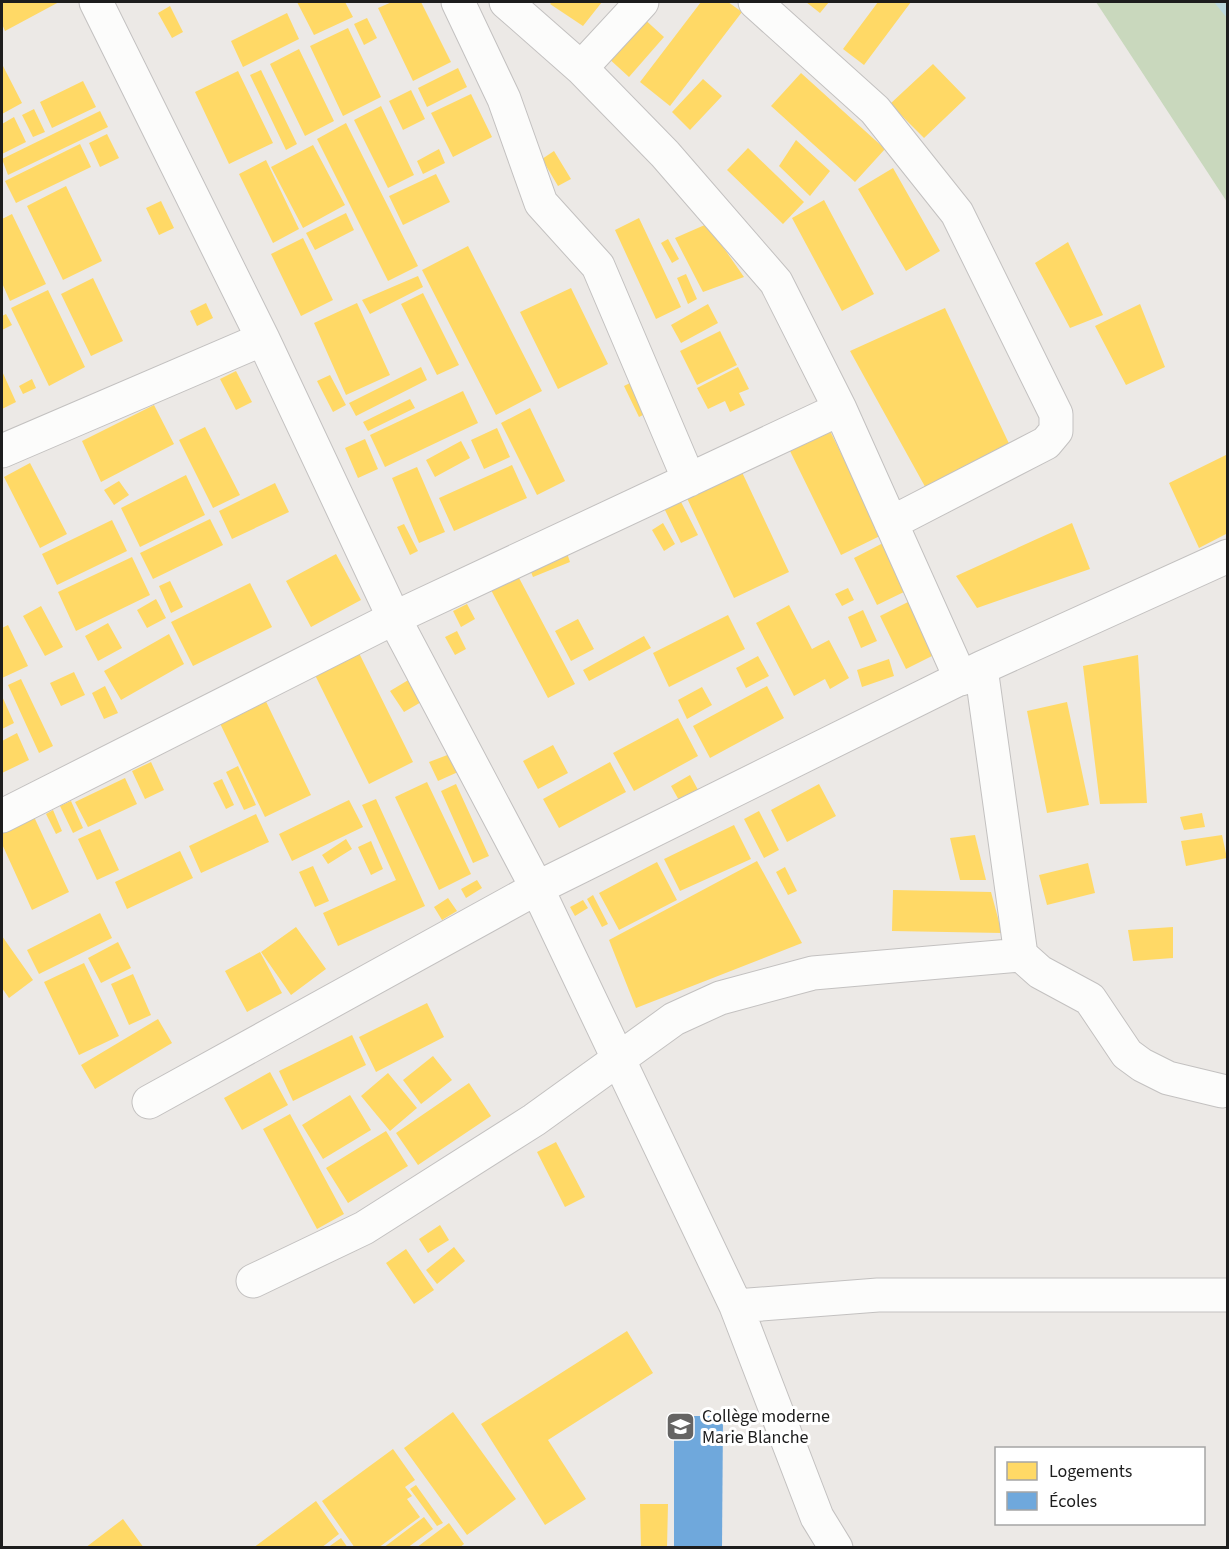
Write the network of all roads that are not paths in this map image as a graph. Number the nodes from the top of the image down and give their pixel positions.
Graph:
1 (96, 2) edge
2 (458, 2) edge
3 (506, 2) edge
4 (642, 2) edge
5 (755, 2) edge
6 (581, 68) junction
7 (263, 339) junction
8 (840, 409) junction
9 (2, 451) edge
10 (689, 480) junction
11 (891, 524) junction
12 (1227, 556) edge
13 (394, 618) junction
14 (971, 673) junction
15 (2, 816) edge
16 (537, 888) junction
17 (1021, 955) junction
18 (617, 1059) junction
19 (1222, 1091) dead end
20 (149, 1102) dead end
21 (253, 1281) dead end
22 (1227, 1295) edge
23 (736, 1306) junction
24 (836, 1548) edge

1 - 7 street
2 - 10 street
3 - 6 street
4 - 6 street
5 - 11 street
6 - 8 street
7 - 9 street
7 - 13 street
8 - 10 street
8 - 11 street
10 - 13 street
11 - 14 street
12 - 14 street
13 - 15 street
13 - 16 street
14 - 16 street
14 - 17 street
16 - 18 street
16 - 20 street
17 - 18 street
17 - 19 street
18 - 21 street
18 - 23 street
22 - 23 street
23 - 24 street

